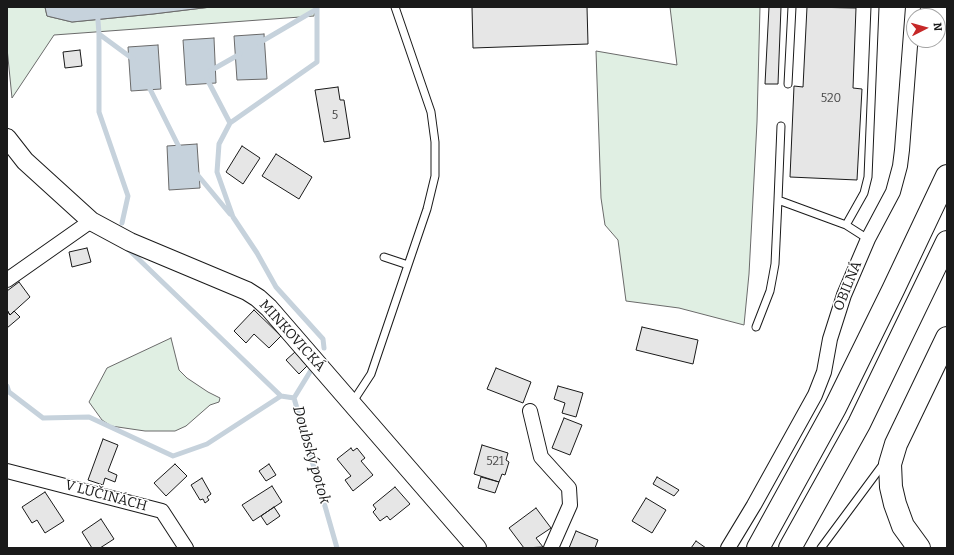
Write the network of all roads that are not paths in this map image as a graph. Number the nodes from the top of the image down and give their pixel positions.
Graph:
1 (395, 7) edge
2 (792, 7) edge
3 (875, 7) edge
4 (912, 7) edge
5 (788, 84) dead end
6 (781, 126) dead end
7 (7, 138) edge
8 (947, 176) edge
9 (778, 200) junction
10 (91, 221) junction
11 (846, 225) junction
12 (868, 239) junction
13 (947, 242) edge
14 (384, 257) dead end
15 (408, 265) junction
16 (7, 280) edge
17 (756, 327) dead end
18 (947, 338) edge
19 (351, 404) junction
20 (530, 411) dead end
21 (896, 444) junction
22 (7, 471) edge
23 (186, 548) edge
24 (477, 548) edge
25 (551, 548) edge
26 (728, 548) edge
27 (758, 548) edge
28 (790, 548) edge
29 (821, 548) edge
30 (919, 548) edge

1 - 15 lane
2 - 5 lane
3 - 11 lane
4 - 12 street, OBILNÁ
6 - 9 lane
7 - 10 street, MINKOVICKÁ
8 - 27 highway
9 - 11 lane
9 - 17 lane
10 - 16 street
10 - 19 street, MINKOVICKÁ
11 - 12 lane
12 - 26 street, OBILNÁ
13 - 28 highway
14 - 15 lane
15 - 19 lane
18 - 21 highway
19 - 24 street, MINKOVICKÁ
20 - 25 street
21 - 29 lane
21 - 30 highway
22 - 23 street, V LUČINÁCH

